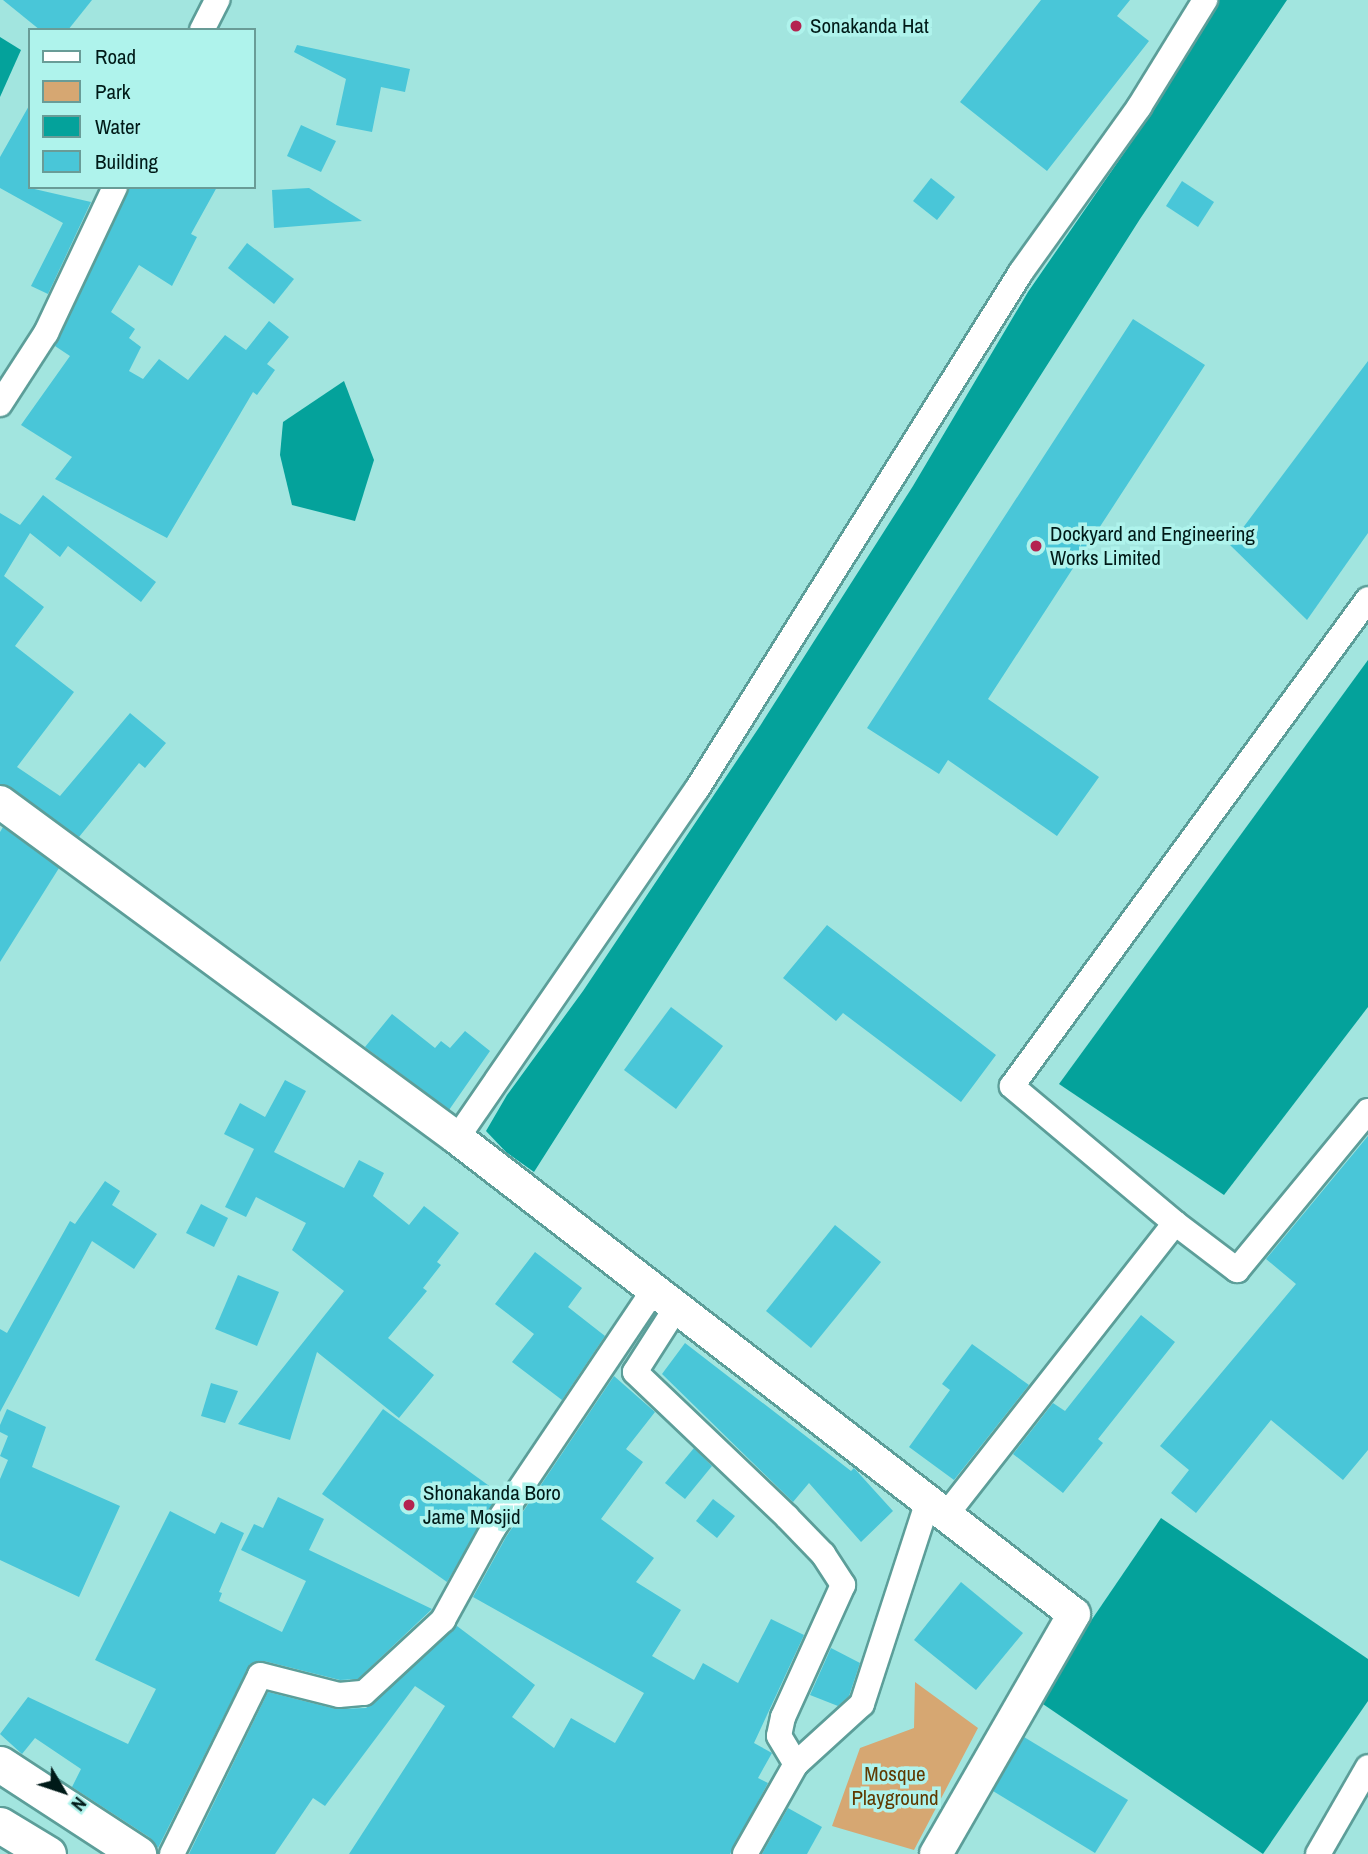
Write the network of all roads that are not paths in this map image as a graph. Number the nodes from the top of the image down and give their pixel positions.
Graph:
1 (216, 0) edge
2 (1205, 0) edge
3 (203, 28) edge
4 (114, 189) edge
5 (0, 404) edge
6 (1368, 599) edge
7 (0, 802) edge
8 (1368, 1111) edge
9 (457, 1138) junction
10 (1175, 1223) junction
11 (665, 1299) junction
12 (937, 1508) junction
13 (0, 1763) edge
14 (796, 1764) junction
15 (1368, 1767) edge
16 (0, 1825) edge
17 (48, 1854) edge
18 (138, 1854) edge
19 (172, 1854) edge
20 (745, 1854) edge
21 (936, 1854) edge
22 (1318, 1854) edge

1 - 3 street
2 - 9 street
4 - 5 street
6 - 10 street
7 - 9 street
8 - 10 street
9 - 11 street
10 - 12 street
11 - 12 street
11 - 14 street
11 - 19 street
12 - 14 street
12 - 21 street
13 - 18 main road
14 - 20 street
15 - 22 street
16 - 17 main road

